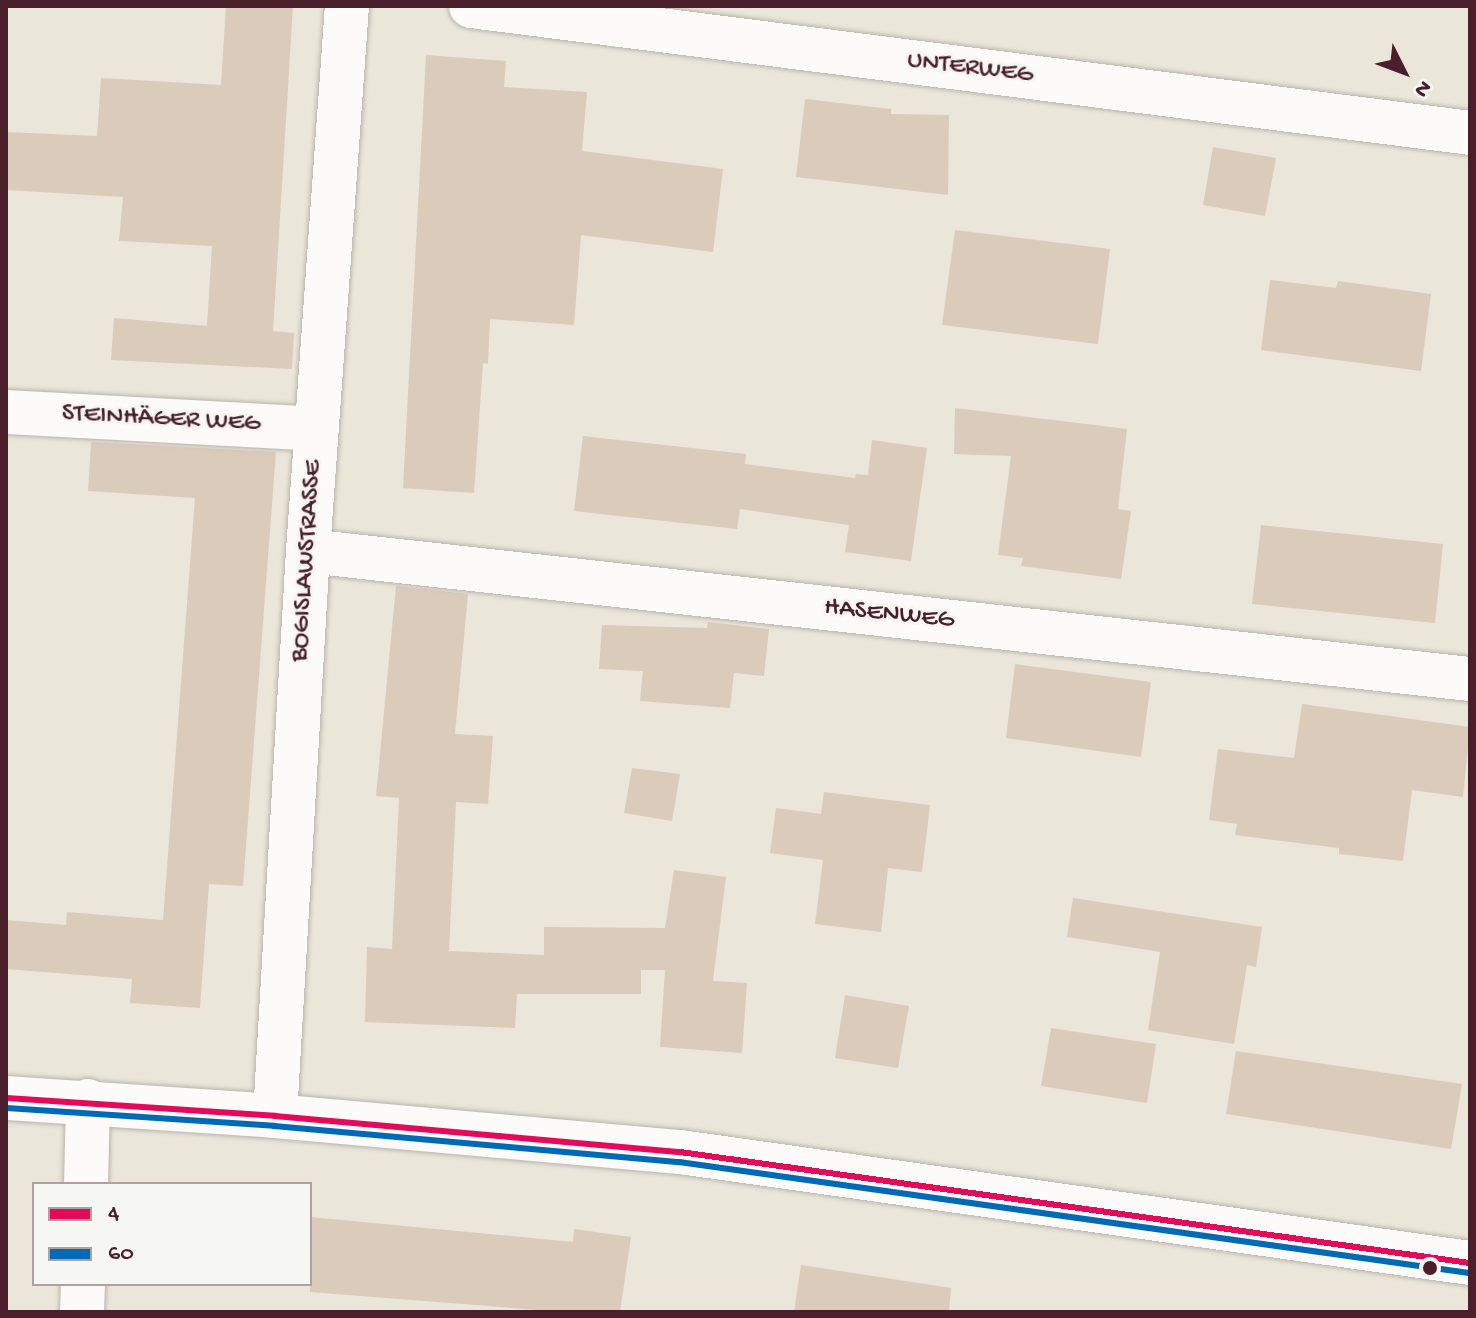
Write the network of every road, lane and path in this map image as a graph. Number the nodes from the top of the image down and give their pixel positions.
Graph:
1 (347, 6) edge
2 (471, 6) edge
3 (1470, 133) edge
4 (6, 412) edge
5 (317, 429) junction
6 (308, 551) junction
7 (1470, 679) edge
8 (6, 1098) edge
9 (88, 1101) junction
10 (275, 1116) junction
11 (86, 1182) edge
12 (1470, 1263) edge
13 (83, 1286) edge
14 (82, 1312) edge

1 - 5 street, BOGISLAWSTRASSE
2 - 3 street, UNTERWEG
4 - 5 street, STEINHÄGER WEG
5 - 6 street, BOGISLAWSTRASSE
6 - 7 street, HASENWEG
6 - 10 street, BOGISLAWSTRASSE
8 - 9 street
9 - 10 street
9 - 11 street
10 - 12 street
13 - 14 street

